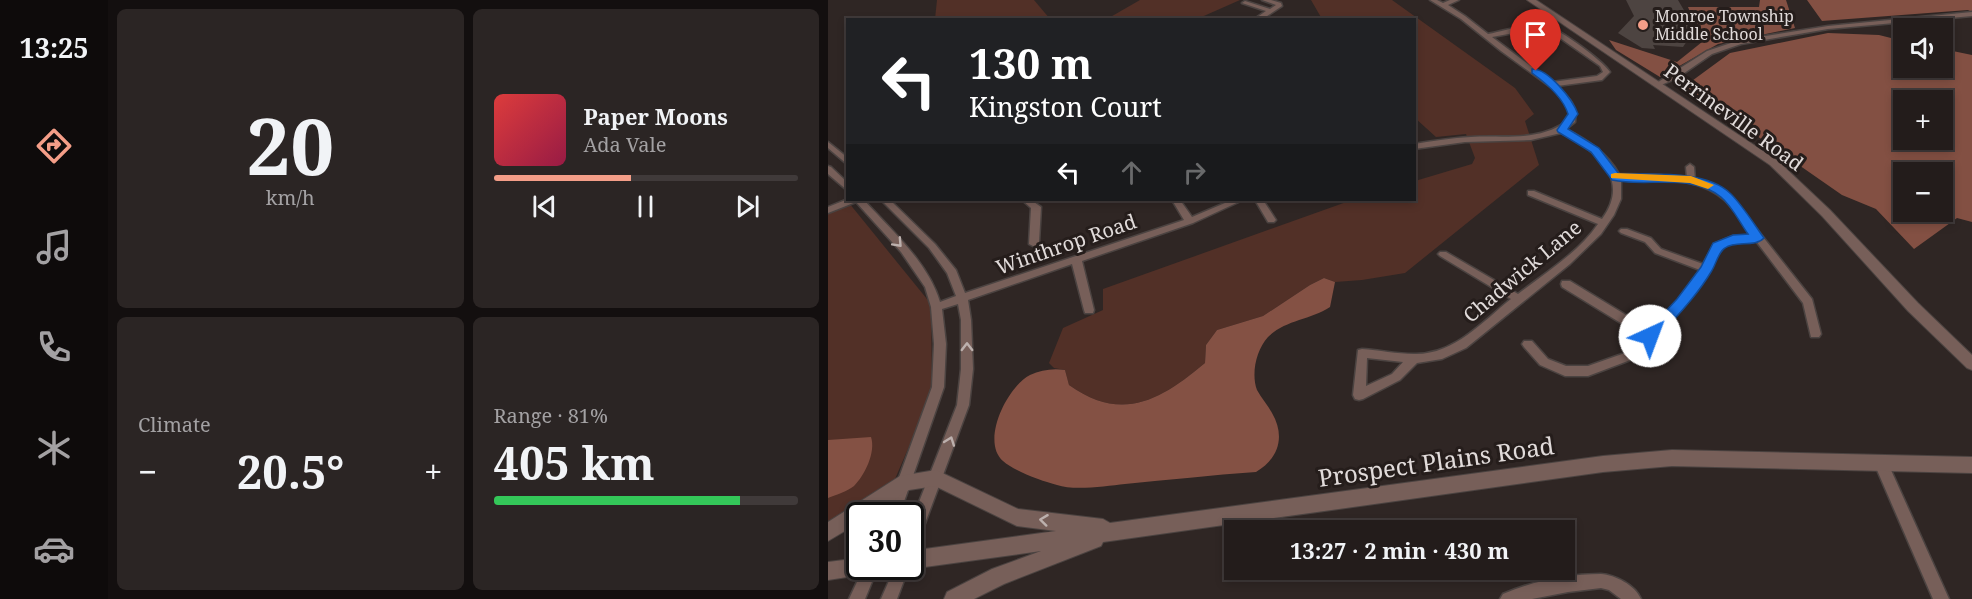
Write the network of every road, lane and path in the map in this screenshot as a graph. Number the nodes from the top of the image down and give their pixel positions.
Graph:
1 (1250, 0) edge
2 (1265, 0) edge
3 (1433, 0) edge
4 (1456, 0) edge
5 (1531, 0) edge
6 (1442, 5) junction
7 (1270, 11) junction
8 (1972, 14) edge
9 (1259, 18) edge
10 (1488, 36) junction
11 (1552, 84) junction
12 (1659, 84) junction
13 (1562, 130) junction
14 (828, 144) edge
15 (1416, 147) edge
16 (846, 161) edge
17 (1690, 167) dead end
18 (828, 169) edge
19 (1616, 177) junction
20 (1691, 180) junction
21 (846, 186) edge
22 (1531, 192) dead end
23 (850, 201) edge
24 (859, 201) edge
25 (886, 201) edge
26 (1027, 201) edge
27 (1177, 201) edge
28 (1237, 201) edge
29 (1260, 201) edge
30 (828, 210) edge
31 (1271, 220) dead end
32 (1190, 221) junction
33 (1604, 223) junction
34 (1624, 231) dead end
35 (1757, 238) junction
36 (1040, 246) dead end
37 (1443, 254) dead end
38 (1076, 259) junction
39 (1706, 269) junction
40 (1566, 284) dead end
41 (962, 298) junction
42 (1518, 299) junction
43 (936, 307) junction
44 (1089, 310) dead end
45 (1815, 333) dead end
46 (1650, 336) junction
47 (1528, 344) dead end
48 (1414, 359) junction
49 (1972, 364) edge
50 (1881, 463) junction
51 (1972, 465) edge
52 (936, 478) junction
53 (906, 482) junction
54 (898, 502) edge
55 (924, 509) edge
56 (1123, 530) junction
57 (828, 532) edge
58 (924, 558) edge
59 (846, 569) edge
60 (828, 571) edge
61 (865, 580) edge
62 (897, 580) edge
63 (857, 599) edge
64 (889, 599) edge
65 (954, 599) edge
66 (1508, 599) edge
67 (1633, 599) edge
68 (1941, 599) edge

1 - 7 street
2 - 7 street
3 - 6 street
4 - 6 street
5 - 12 street, Perrineville Road
6 - 10 street
7 - 9 street
8 - 12 street
10 - 11 street
10 - 11 street
11 - 13 street
12 - 49 street, Perrineville Road
13 - 15 street
13 - 19 street
14 - 16 street
17 - 20 street
18 - 21 street
19 - 20 street
19 - 33 street, Chadwick Lane
20 - 35 street
22 - 33 street
23 - 30 street
24 -> 43 street
25 - 41 street
26 - 36 street
27 - 32 street
28 - 32 street, Winthrop Road
29 - 31 street
32 - 38 street, Winthrop Road
33 - 42 street, Chadwick Lane
34 - 39 street
35 - 39 street
35 - 45 street
37 - 42 street
38 - 41 street, Winthrop Road
38 - 44 street
39 - 46 street
40 - 46 street
41 - 43 street, Winthrop Road
52 -> 41 street
42 - 48 street, Chadwick Lane
43 - 53 street
46 - 47 street
48 - 48 street, Chadwick Lane
50 - 51 street, Prospect Plains Road
50 - 56 street, Prospect Plains Road
50 - 68 street
52 - 53 street
52 - 55 street
56 -> 52 street
53 - 54 street
53 - 57 street
56 - 58 street, Prospect Plains Road
56 - 65 street
59 - 60 street
61 - 63 street
62 - 64 street
66 - 67 street

